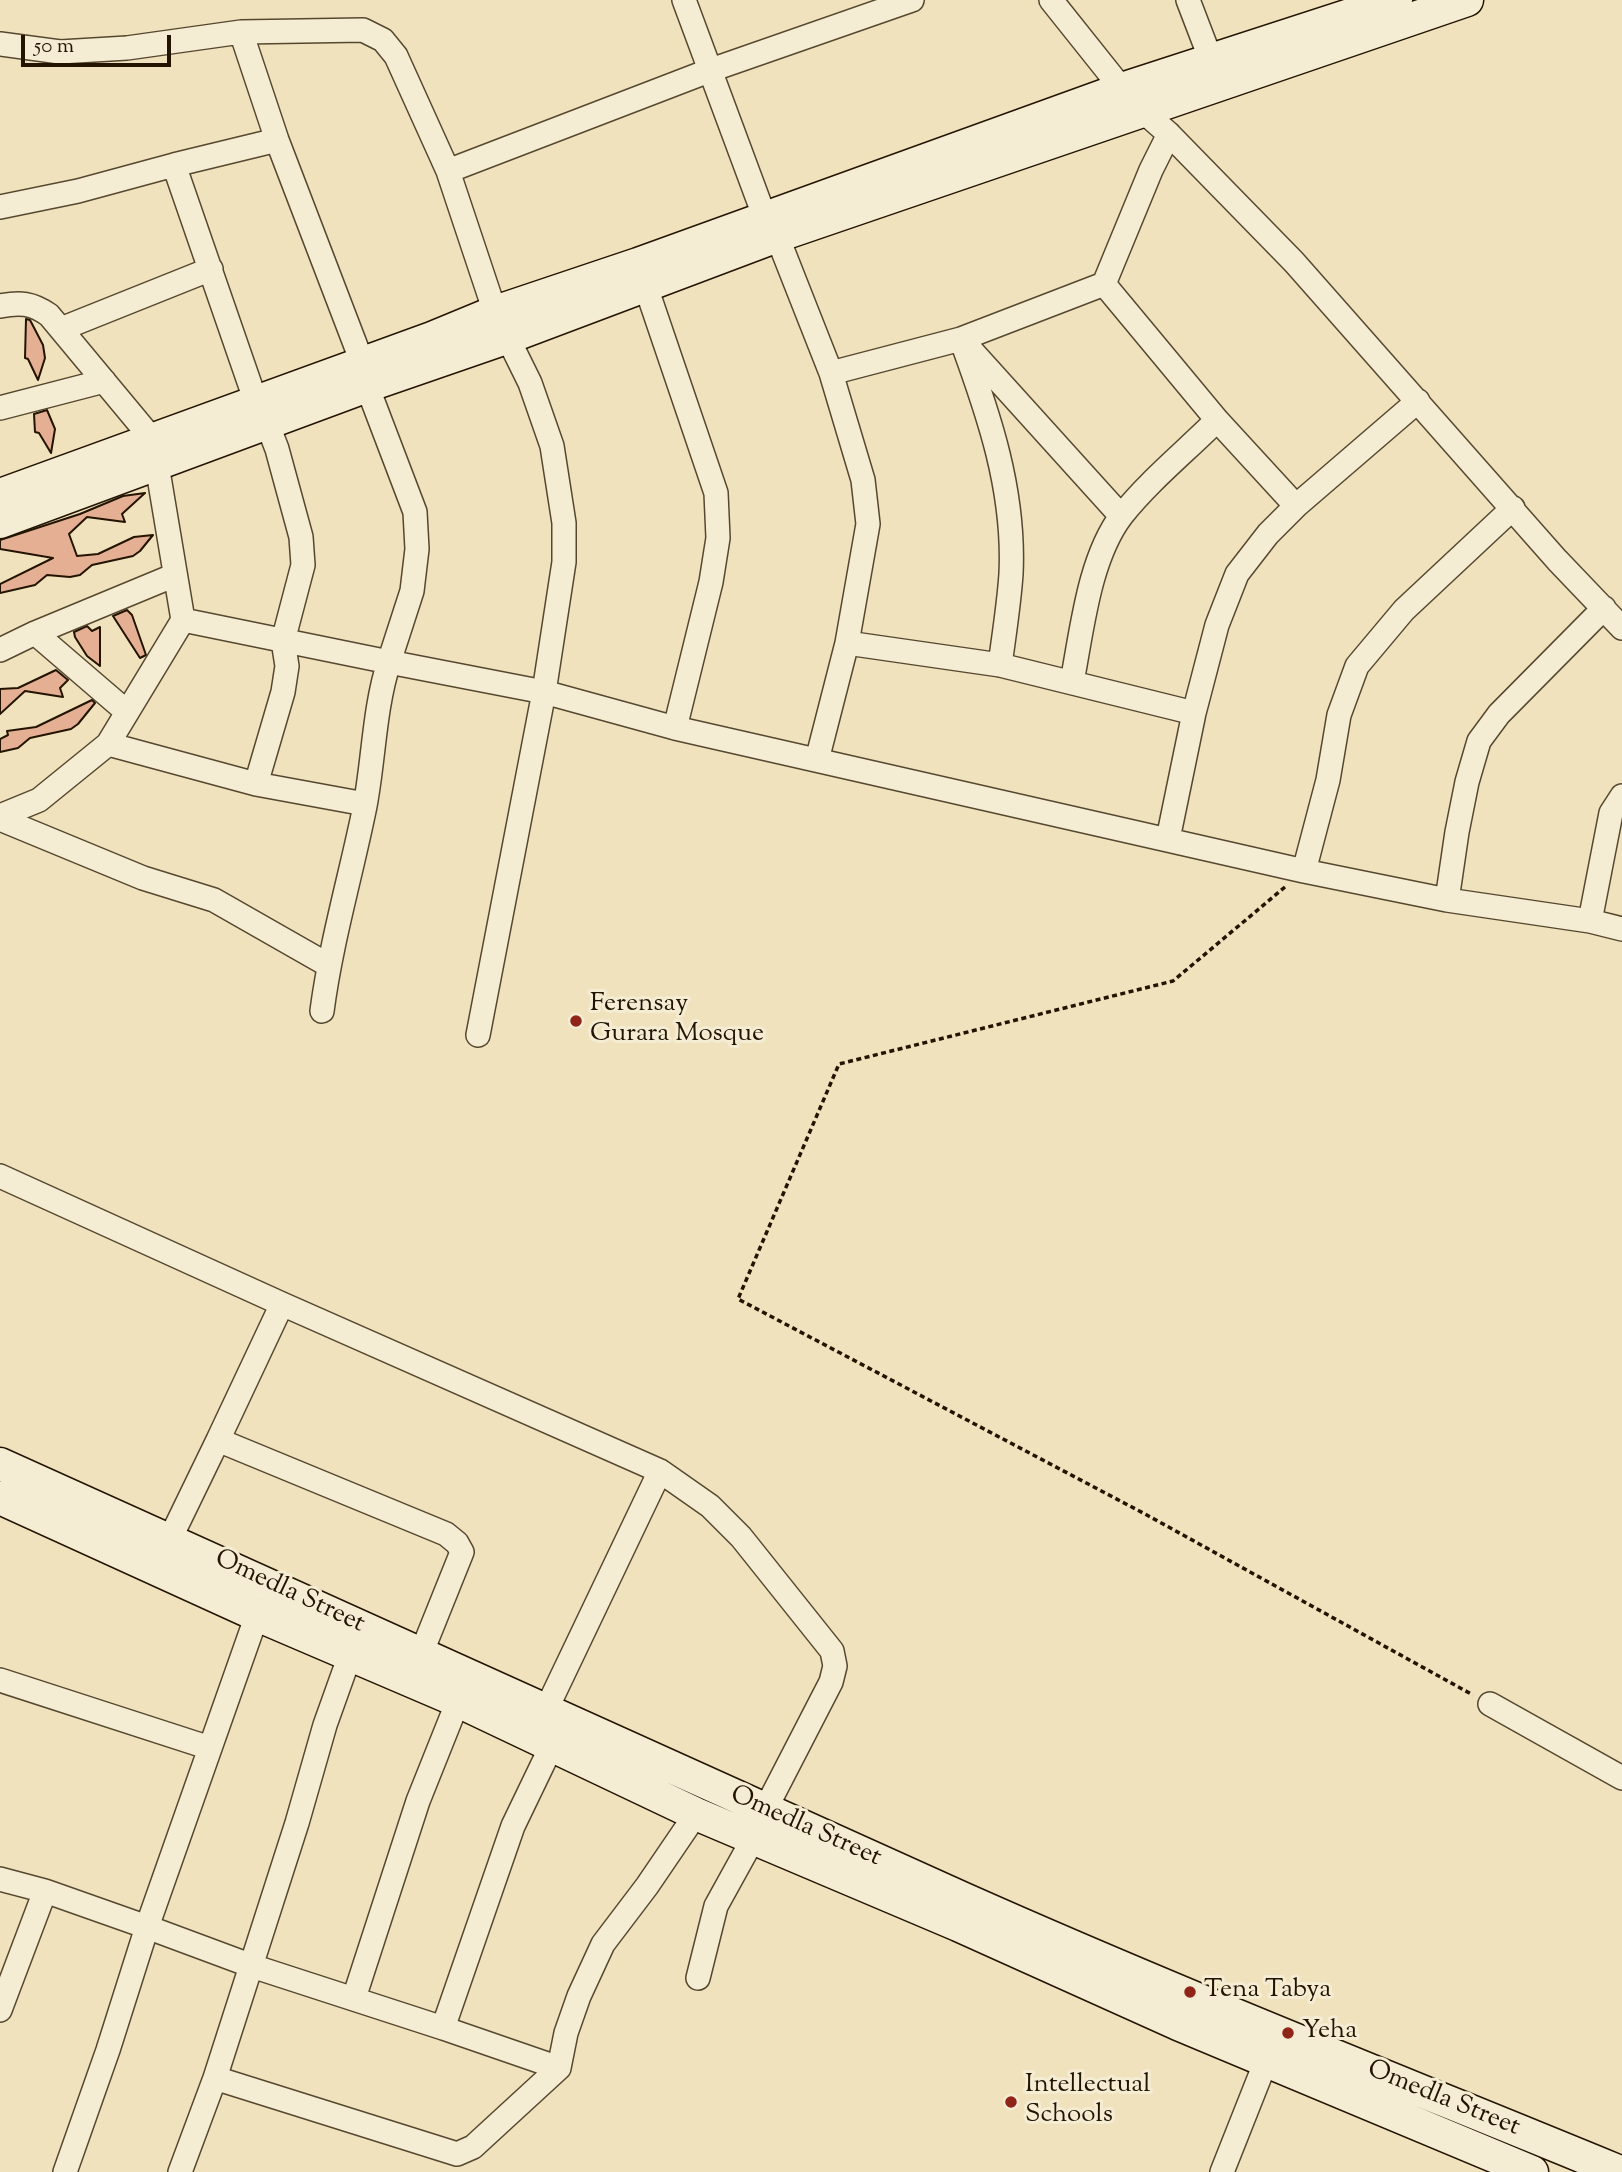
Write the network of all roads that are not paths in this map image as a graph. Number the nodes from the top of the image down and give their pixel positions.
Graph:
1 (684, 0) edge
2 (912, 0) edge
3 (1051, 0) edge
4 (1188, 0) edge
5 (1396, 0) edge
6 (1467, 0) edge
7 (241, 32) junction
8 (0, 44) edge
9 (1211, 60) junction
10 (711, 70) junction
11 (1170, 88) junction
12 (1122, 89) junction
13 (1144, 112) junction
14 (1169, 134) junction
15 (277, 141) junction
16 (174, 165) junction
17 (448, 171) junction
18 (0, 207) edge
19 (771, 227) junction
20 (211, 269) junction
21 (1104, 284) junction
22 (646, 287) junction
23 (0, 306) edge
24 (502, 325) junction
25 (61, 329) junction
26 (961, 339) junction
27 (831, 373) junction
28 (365, 374) junction
29 (104, 381) junction
30 (1418, 401) junction
31 (0, 408) edge
32 (261, 412) junction
33 (1217, 420) junction
34 (155, 452) junction
35 (0, 495) edge
36 (1296, 506) junction
37 (1513, 508) junction
38 (1121, 516) junction
39 (0, 522) edge
40 (175, 575) junction
41 (1604, 608) junction
42 (183, 620) junction
43 (1622, 628) edge
44 (36, 633) junction
45 (284, 641) junction
46 (847, 643) junction
47 (0, 650) edge
48 (389, 662) junction
49 (1000, 665) junction
50 (1072, 682) junction
51 (544, 692) junction
52 (127, 712) junction
53 (1194, 713) junction
54 (675, 727) junction
55 (108, 744) junction
56 (817, 760) junction
57 (256, 784) junction
58 (1622, 796) edge
59 (365, 804) junction
60 (0, 817) edge
61 (1168, 839) junction
62 (1304, 871) junction
63 (1447, 900) junction
64 (1590, 921) junction
65 (1622, 929) edge
66 (328, 965) junction
67 (321, 1011) dead end
68 (478, 1035) dead end
69 (3, 1185) edge
70 (282, 1304) junction
71 (218, 1440) junction
72 (0, 1464) edge
73 (660, 1471) junction
74 (0, 1498) edge
75 (170, 1539) junction
76 (257, 1615) junction
77 (421, 1654) junction
78 (350, 1655) junction
79 (0, 1680) edge
80 (458, 1701) junction
81 (1490, 1704) road end
82 (545, 1712) junction
83 (552, 1745) junction
84 (210, 1748) junction
85 (1622, 1778) edge
86 (696, 1814) junction
87 (759, 1824) junction
88 (0, 1878) edge
89 (45, 1891) junction
90 (147, 1927) junction
91 (252, 1966) junction
92 (698, 1978) dead end
93 (355, 1998) junction
94 (0, 2009) edge
95 (1184, 2010) junction
96 (443, 2028) junction
97 (1266, 2061) junction
98 (559, 2068) junction
99 (215, 2078) junction
100 (65, 2172) edge
101 (180, 2172) edge
102 (1222, 2172) edge
103 (1532, 2172) edge
104 (1620, 2172) edge

1 - 10 street
2 - 10 street
3 - 12 street
4 - 9 street
5 - 9 main road
6 - 11 main road
7 - 8 street
7 - 15 street
7 - 17 street
9 - 11 main road
10 - 17 street
10 - 19 street
11 - 12 main road
11 - 13 main road
12 - 19 main road
13 - 14 street
13 - 19 main road
14 - 21 street
14 - 30 street
15 - 16 street
15 - 28 street
16 - 18 street
16 - 20 street
17 - 24 street
19 - 22 main road
19 - 24 main road
19 - 27 street
20 - 25 street
20 - 32 street
21 - 26 street
21 - 33 street
22 - 24 main road
22 - 54 street
23 - 25 street
24 - 28 main road
24 - 51 street
25 - 29 street
26 - 27 street
26 - 38 street
26 - 49 street
27 - 46 street
28 - 32 main road
28 - 48 street
29 - 31 street
29 - 34 street
30 - 36 street
30 - 37 street
32 - 34 main road
32 - 45 street
33 - 36 street
33 - 38 street
34 - 35 main road
34 - 39 main road
34 - 40 street
36 - 53 street
37 - 41 street
37 - 62 street
38 - 50 street
40 - 42 street
40 - 44 street
41 - 43 street
41 - 63 street
42 - 45 street
42 - 52 street
44 - 47 street
44 - 52 street
45 - 48 street
45 - 57 street
46 - 49 street
46 - 56 street
48 - 51 street
48 - 59 street
49 - 50 street
50 - 53 street
51 - 54 street
51 - 68 street
52 - 55 street
53 - 61 street
54 - 56 street
55 - 57 street
55 - 60 street
56 - 61 street
57 - 59 street
58 - 64 street
59 - 66 street
60 - 66 street
61 - 62 street
62 - 63 street
63 - 64 street
64 - 65 street
66 - 67 street
69 - 70 street
70 - 71 street
70 - 73 street
71 - 75 street
71 - 77 street
72 - 75 main road, Omedla Street
73 - 82 street
73 - 87 street
74 - 76 main road, Omedla Street
75 - 77 main road, Omedla Street
76 - 78 main road, Omedla Street
76 - 84 street
77 - 82 main road, Omedla Street
78 - 80 main road, Omedla Street
78 - 91 street
79 - 84 street
80 - 83 main road, Omedla Street
80 - 93 street
81 - 85 street
82 - 87 main road, Omedla Street
83 - 86 main road, Omedla Street
83 - 96 street
84 - 90 street
86 - 87 main road, Omedla Street
86 - 98 street
87 - 92 street
87 - 95 main road, Omedla Street
88 - 89 street
89 - 90 street
89 - 94 street
90 - 91 street
90 - 100 street
91 - 93 street
91 - 99 street
93 - 96 street
95 - 97 main road, Omedla Street
95 - 104 main road, Omedla Street
96 - 98 street
97 - 102 street
97 - 103 main road, Omedla Street
98 - 99 street
99 - 101 street

